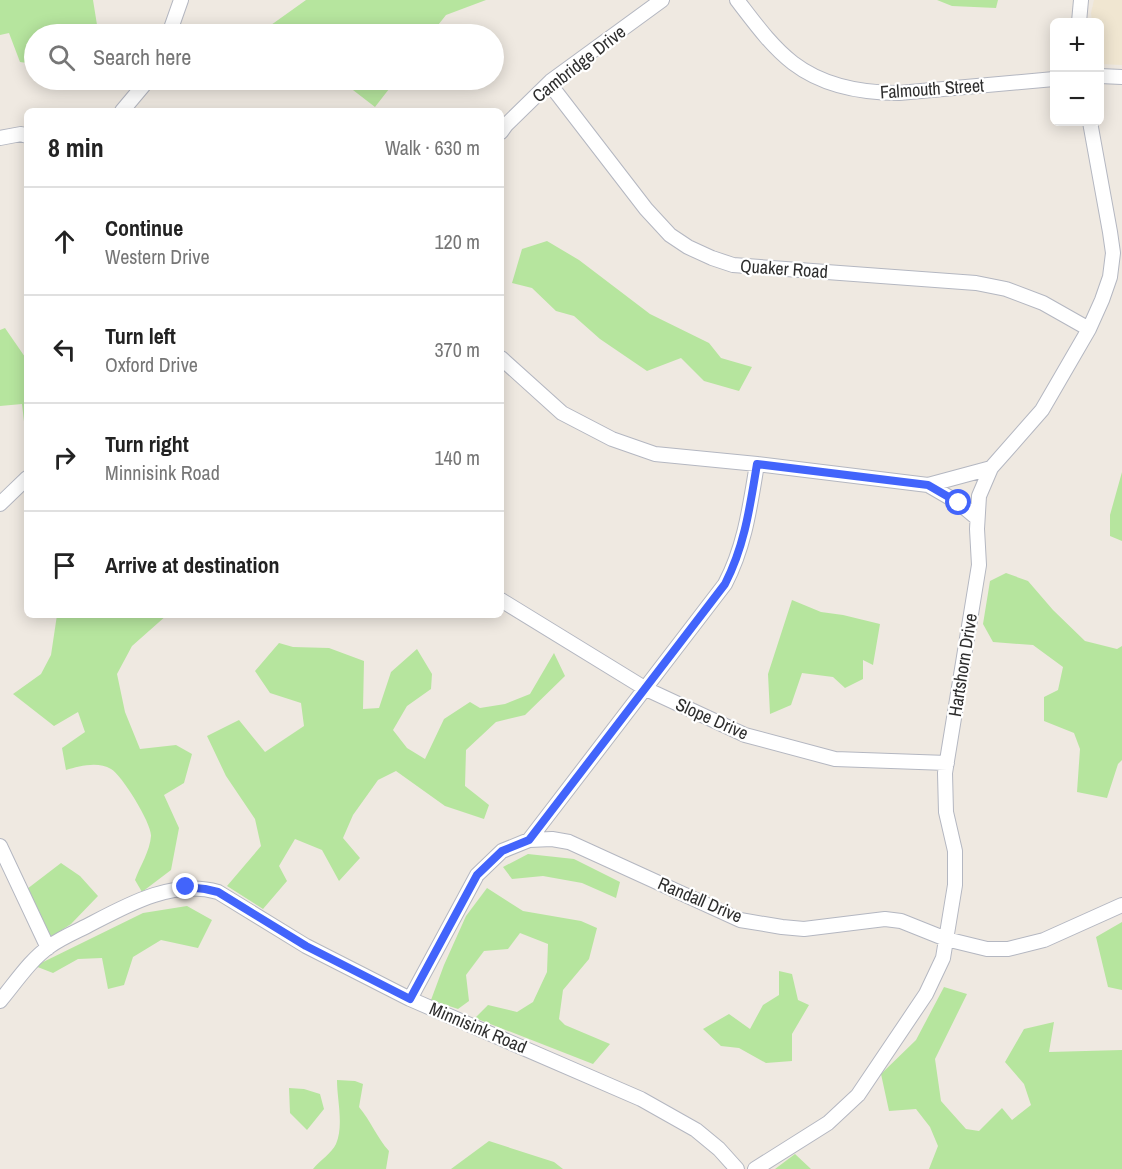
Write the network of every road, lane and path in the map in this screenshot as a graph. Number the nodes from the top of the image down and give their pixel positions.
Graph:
1 (181, 0) edge
2 (662, 0) edge
3 (737, 0) edge
4 (1081, 0) edge
5 (1079, 18) edge
6 (173, 24) edge
7 (1104, 76) edge
8 (1122, 77) edge
9 (1050, 79) edge
10 (549, 83) junction
11 (140, 90) edge
12 (125, 108) edge
13 (1091, 126) edge
14 (504, 129) edge
15 (24, 135) edge
16 (0, 138) edge
17 (1089, 329) junction
18 (504, 361) edge
19 (757, 464) junction
20 (991, 468) junction
21 (24, 481) edge
22 (928, 485) junction
23 (0, 504) edge
24 (977, 518) junction
25 (504, 602) edge
26 (646, 688) junction
27 (947, 763) junction
28 (529, 840) junction
29 (0, 846) edge
30 (1122, 905) edge
31 (946, 939) junction
32 (48, 948) junction
33 (410, 999) junction
34 (0, 1001) edge
35 (736, 1169) edge
36 (755, 1169) edge

1 - 6 street
2 - 10 street, Cambridge Drive
3 - 9 street, Falmouth Street
4 - 5 street
7 - 8 street
10 - 14 street, Cambridge Drive
10 - 17 street, Quaker Road
11 - 12 street
13 - 17 street, Hartshorn Drive
15 - 16 street
17 - 20 street, Hartshorn Drive
18 - 19 street
19 - 22 street
19 - 26 street
20 - 22 street
20 - 24 street, Hartshorn Drive
21 - 23 street
22 - 24 street
24 - 27 street, Hartshorn Drive
25 - 26 street, Slope Drive
26 - 27 street, Slope Drive
26 - 28 street
27 - 31 street, Hartshorn Drive
28 - 31 street, Randall Drive
28 - 33 street
29 - 32 street
30 - 31 street, Randall Drive
31 - 36 street, Hartshorn Drive
32 - 33 street, Minnisink Road
32 - 34 street, Minnisink Road
33 - 35 street, Minnisink Road

